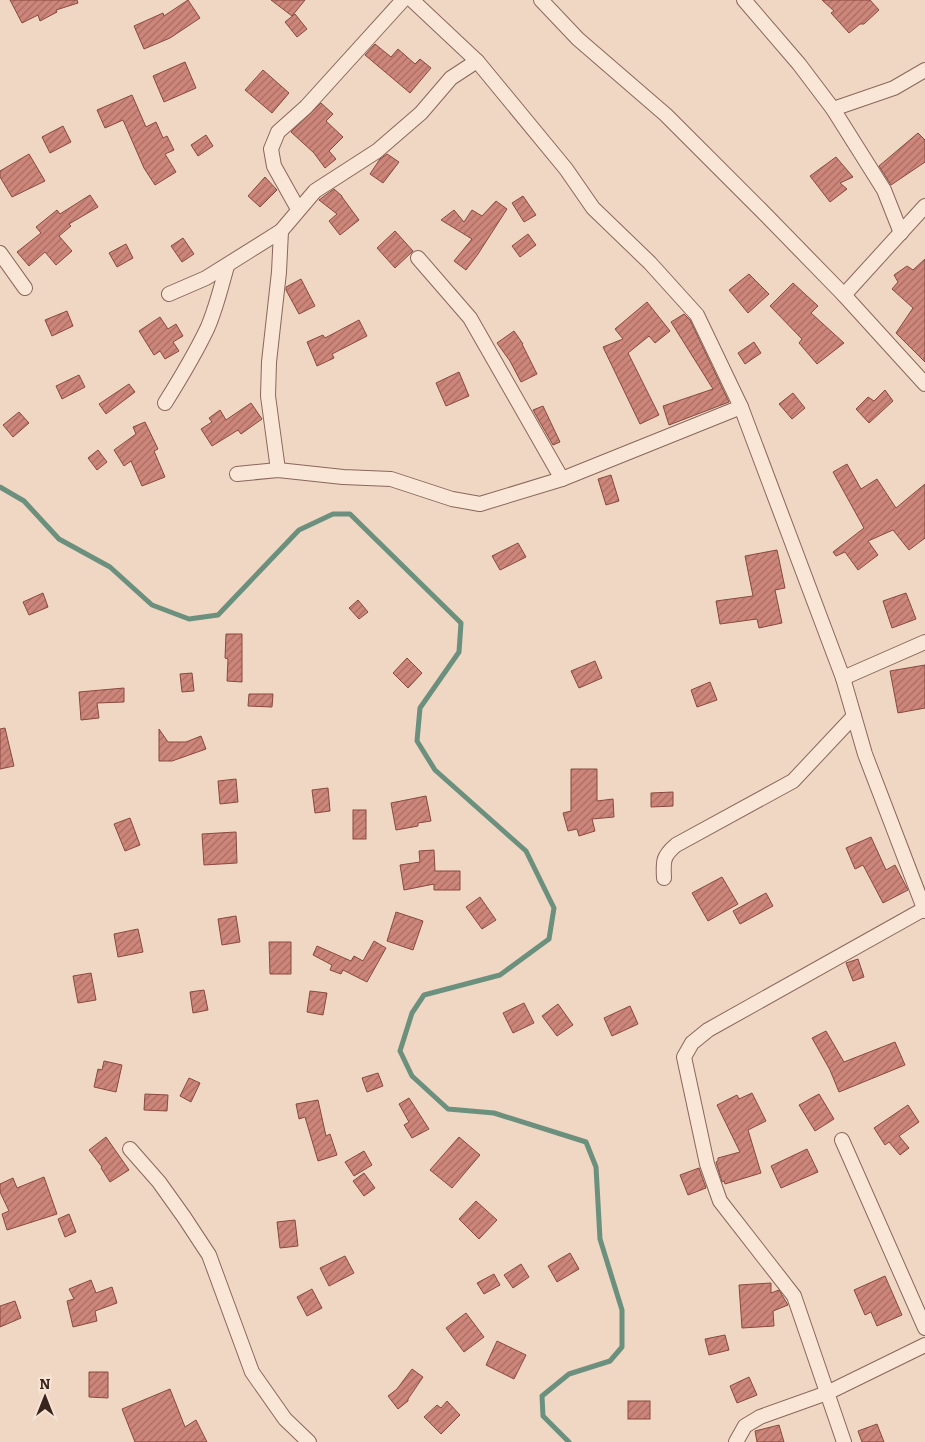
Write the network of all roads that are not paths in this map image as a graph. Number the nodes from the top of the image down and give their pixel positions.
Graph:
1 (403, 0) edge
2 (412, 0) edge
3 (541, 0) edge
4 (744, 0) edge
5 (477, 61) junction
6 (925, 70) edge
7 (833, 109) junction
8 (925, 206) edge
9 (298, 209) junction
10 (281, 231) junction
11 (901, 233) junction
12 (0, 254) edge
13 (418, 258) dead end
14 (226, 266) junction
15 (24, 288) dead end
16 (169, 294) dead end
17 (844, 295) junction
18 (925, 384) edge
19 (165, 403) dead end
20 (742, 407) junction
21 (278, 470) junction
22 (237, 474) dead end
23 (562, 478) junction
24 (925, 643) edge
25 (843, 678) junction
26 (854, 716) junction
27 (664, 878) dead end
28 (925, 910) edge
29 (842, 1140) dead end
30 (130, 1149) dead end
31 (925, 1328) edge
32 (925, 1344) edge
33 (827, 1393) junction
34 (309, 1442) edge
35 (736, 1442) edge
36 (844, 1442) edge

1 - 9 street
2 - 5 street
3 - 17 street
4 - 7 street
5 - 9 street
5 - 20 street
6 - 7 street
7 - 11 street
8 - 11 street
9 - 10 street
10 - 14 street
10 - 21 street
11 - 17 street
12 - 15 street
13 - 23 street
14 - 16 street
14 - 19 street
17 - 18 street
20 - 23 street
20 - 25 street
21 - 22 street
21 - 23 street
24 - 25 street
25 - 26 street
26 - 27 street
26 - 28 street
28 - 33 street
29 - 31 street
30 - 34 street
32 - 33 street
33 - 35 street
33 - 36 street

